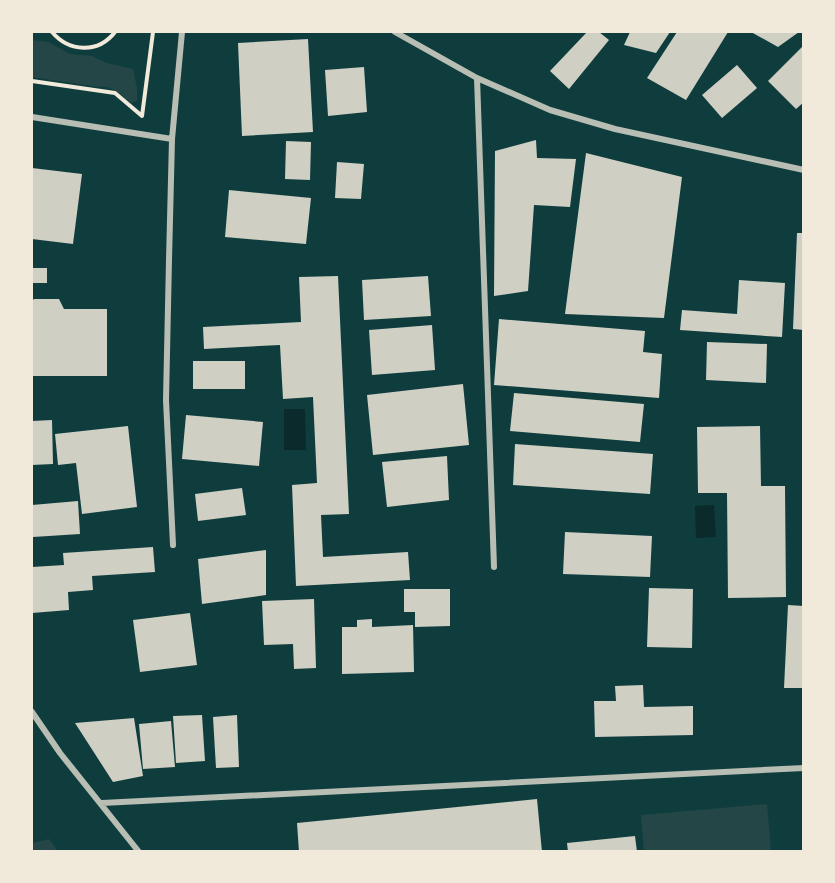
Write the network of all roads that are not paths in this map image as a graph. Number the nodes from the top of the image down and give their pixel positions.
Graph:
1 (182, 32) edge
2 (394, 32) edge
3 (477, 78) junction
4 (32, 117) edge
5 (172, 139) junction
6 (804, 170) edge
7 (173, 545) dead end
8 (494, 567) dead end
9 (32, 712) edge
10 (804, 768) edge
11 (102, 803) junction
12 (139, 852) edge

1 - 5 street
2 - 3 street
3 - 6 street
3 - 8 street
4 - 5 street
5 - 7 street
9 - 11 street
10 - 11 street
11 - 12 street

